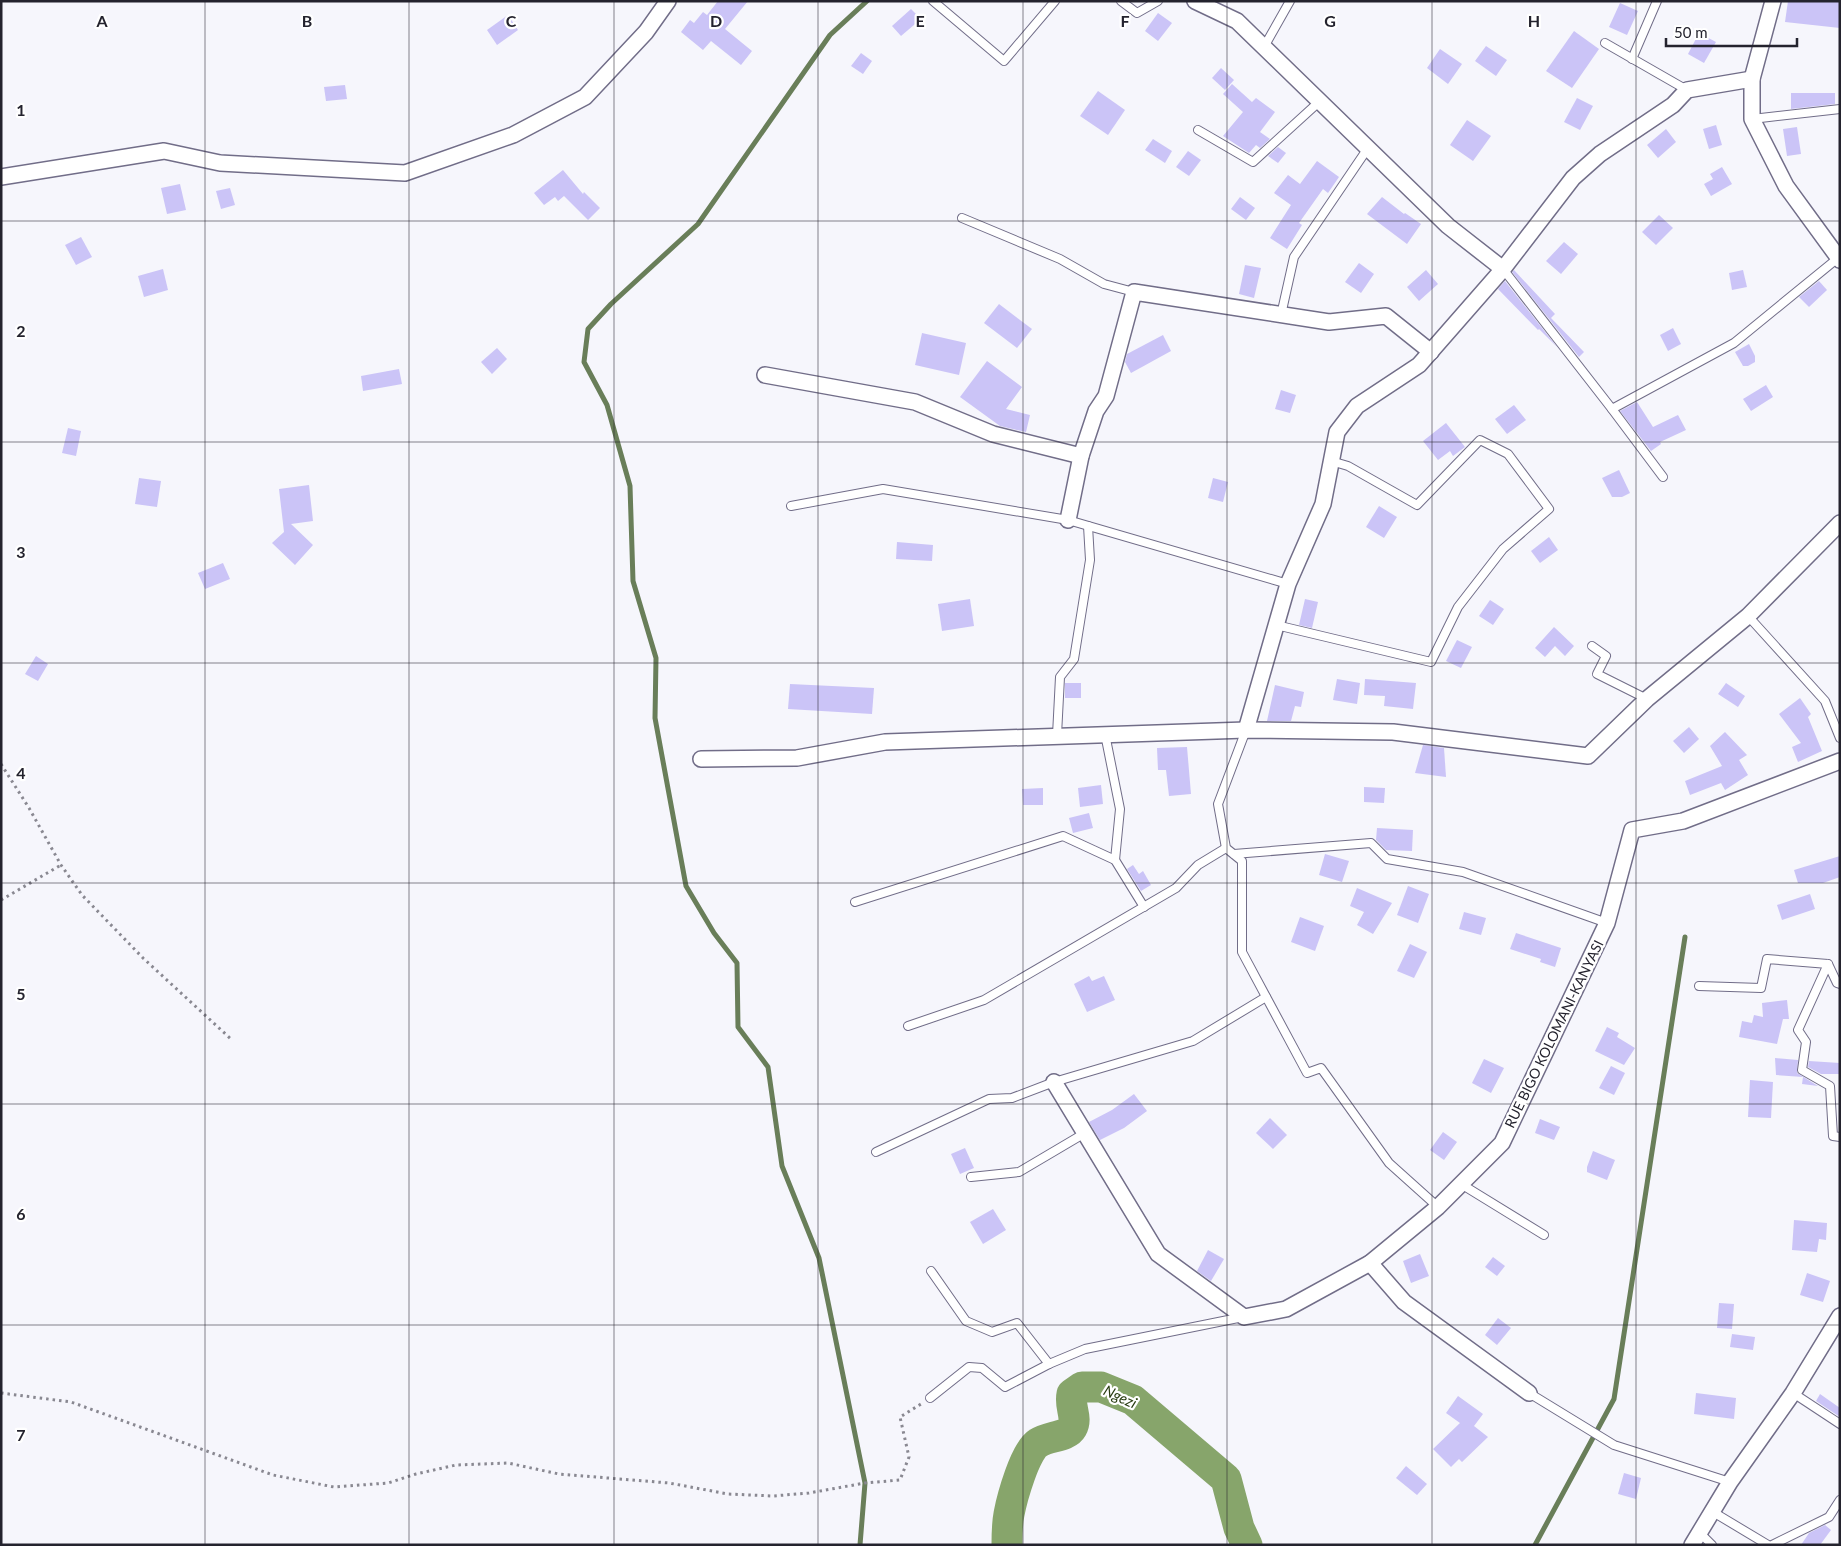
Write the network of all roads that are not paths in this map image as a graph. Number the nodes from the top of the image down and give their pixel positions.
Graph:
1 (668, 1) edge
2 (932, 1) edge
3 (1055, 1) edge
4 (1121, 1) edge
5 (1158, 1) edge
6 (1195, 1) edge
7 (1290, 1) edge
8 (1657, 1) edge
9 (1773, 1) edge
10 (1605, 43) dead end
11 (1264, 47) junction
12 (1632, 59) junction
13 (1752, 79) junction
14 (1686, 90) junction
15 (1320, 101) junction
16 (1840, 109) edge
17 (1752, 119) junction
18 (1198, 130) dead end
19 (1368, 148) junction
20 (1, 177) edge
21 (962, 218) dead end
22 (1839, 259) edge
23 (1503, 269) junction
24 (1134, 292) junction
25 (1282, 315) junction
26 (1431, 352) junction
27 (765, 375) dead end
28 (1612, 409) junction
29 (1081, 456) junction
30 (1331, 461) junction
31 (1663, 477) dead end
32 (791, 506) dead end
33 (1068, 520) junction
34 (1840, 524) edge
35 (1088, 526) junction
36 (1288, 584) junction
37 (1748, 616) junction
38 (1276, 625) junction
39 (1592, 646) dead end
40 (1647, 699) junction
41 (1246, 730) junction
42 (1105, 734) junction
43 (1057, 735) junction
44 (1840, 738) edge
45 (701, 759) dead end
46 (1840, 761) edge
47 (1226, 848) junction
48 (1234, 854) junction
49 (1115, 860) junction
50 (856, 902) dead end
51 (1144, 907) junction
52 (1607, 923) junction
53 (1828, 964) junction
54 (1840, 984) edge
55 (1699, 986) dead end
56 (1266, 997) junction
57 (908, 1026) dead end
58 (1054, 1082) junction
59 (1085, 1133) junction
60 (1840, 1137) edge
61 (876, 1152) dead end
62 (971, 1177) dead end
63 (1461, 1184) junction
64 (1438, 1207) junction
65 (1544, 1235) dead end
66 (1370, 1263) junction
67 (931, 1271) dead end
68 (1840, 1316) edge
69 (1244, 1317) junction
70 (1049, 1364) junction
71 (1529, 1393) joint
72 (1793, 1393) junction
73 (930, 1398) road end
74 (1840, 1424) edge
75 (1730, 1482) junction
76 (1840, 1500) edge
77 (1713, 1512) junction
78 (1696, 1539) edge
79 (1712, 1545) edge
80 (1768, 1545) edge
81 (1772, 1545) edge

1 - 20 street
2 - 3 lane
4 - 5 lane
6 - 11 street
7 - 11 lane
8 - 12 lane
9 - 13 street
10 - 12 lane
11 - 15 street
12 - 14 lane
13 - 14 street
13 - 17 street
14 - 23 street
15 - 18 lane
15 - 19 street
16 - 17 lane
17 - 22 street
19 - 23 street
19 - 25 lane
21 - 24 lane
22 - 28 lane
23 - 26 street
23 - 28 lane
24 - 25 street
24 - 29 street
25 - 26 street
26 - 30 street
27 - 29 street
28 - 31 lane
29 - 33 street
30 - 36 street
30 - 38 lane
32 - 33 lane
33 - 35 lane
34 - 37 street
35 - 36 lane
35 - 43 lane
36 - 38 street
37 - 40 street
37 - 44 lane
38 - 41 street
39 - 40 lane
40 - 41 street
41 - 42 street
41 - 47 lane
42 - 43 street
42 - 49 lane
43 - 45 street
46 - 52 street, RUE BIGO KOLOMANI-KANYASI
47 - 48 lane
47 - 51 lane
48 - 52 lane
48 - 56 lane
49 - 50 lane
49 - 51 lane
51 - 57 lane
52 - 63 street, RUE BIGO KOLOMANI-KANYASI
53 - 54 lane
53 - 55 lane
53 - 60 lane
56 - 58 lane
56 - 64 lane
58 - 59 street
58 - 61 lane
59 - 62 lane
59 - 69 street
63 - 64 street, RUE BIGO KOLOMANI-KANYASI
63 - 65 lane
64 - 66 street, RUE BIGO KOLOMANI-KANYASI
66 - 69 street, RUE BIGO KOLOMANI-KANYASI
66 - 71 street
67 - 70 lane
68 - 72 street
69 - 70 lane
70 - 73 lane
71 - 75 lane
72 - 74 lane
72 - 75 street
75 - 77 street
76 - 81 lane
77 - 78 street
77 - 80 lane
78 - 79 lane

